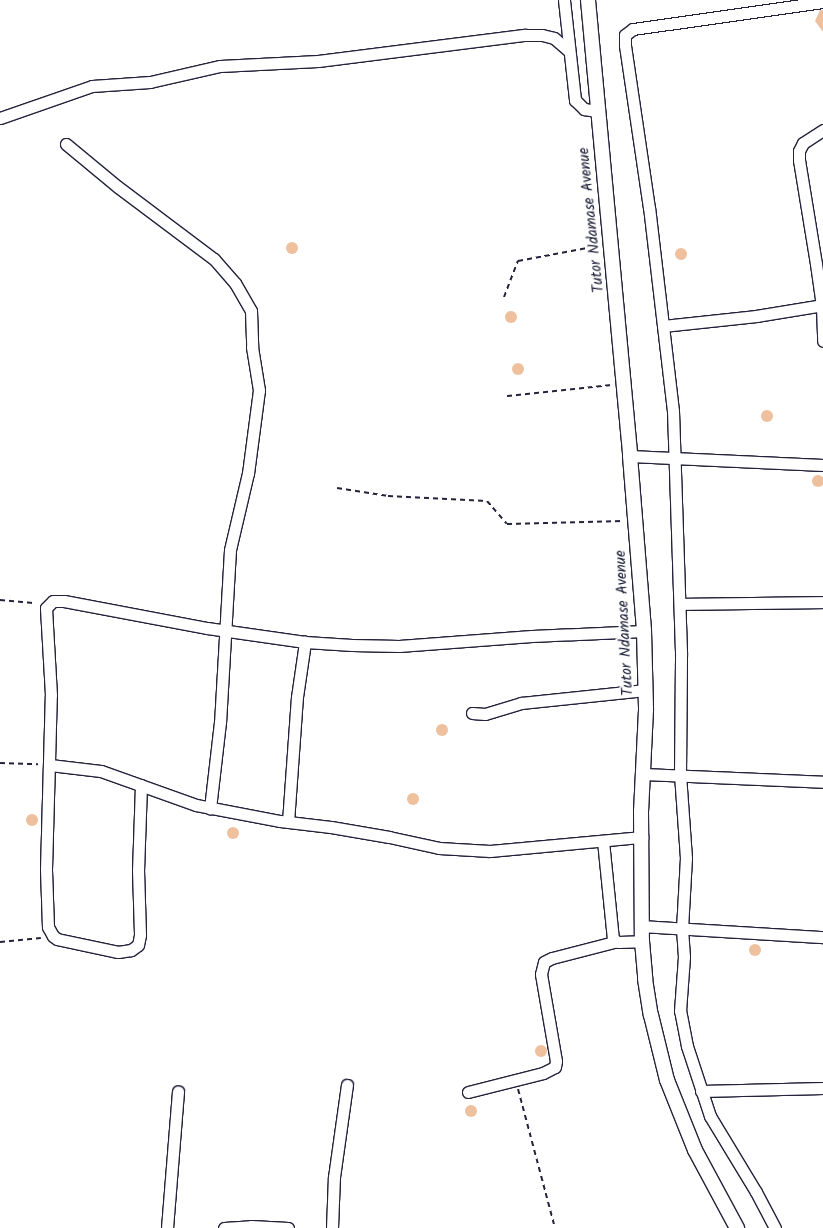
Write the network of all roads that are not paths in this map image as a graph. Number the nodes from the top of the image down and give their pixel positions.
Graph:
1 (564, 0) edge
2 (588, 0) edge
3 (823, 2) edge
4 (795, 3) edge
5 (568, 50) junction
6 (598, 112) junction
7 (0, 118) edge
8 (823, 130) edge
9 (66, 144) dead end
10 (822, 306) edge
11 (663, 326) junction
12 (823, 341) edge
13 (630, 456) junction
14 (675, 457) junction
15 (823, 465) edge
16 (823, 602) edge
17 (680, 604) junction
18 (225, 631) junction
19 (644, 631) junction
20 (305, 642) junction
21 (645, 690) junction
22 (472, 713) dead end
23 (50, 765) junction
24 (643, 774) junction
25 (680, 774) junction
26 (823, 782) edge
27 (141, 785) junction
28 (210, 808) junction
29 (288, 822) junction
30 (642, 838) junction
31 (603, 841) junction
32 (642, 926) junction
33 (682, 928) junction
34 (823, 937) edge
35 (642, 941) junction
36 (614, 942) junction
37 (347, 1085) dead end
38 (823, 1088) edge
39 (178, 1091) dead end
40 (701, 1091) junction
41 (468, 1092) dead end
42 (167, 1228) edge
43 (224, 1228) edge
44 (288, 1228) edge
45 (332, 1228) edge
46 (737, 1228) edge
47 (774, 1228) edge

1 - 5 street
2 - 6 street, Tutor Ndamase Avenue
3 - 4 street
4 - 11 street
5 - 6 street
5 - 7 street
6 - 13 street, Tutor Ndamase Avenue
8 - 10 street
9 - 18 street
10 - 11 street
10 - 12 street
11 - 14 street
13 - 14 street
13 - 19 street, Tutor Ndamase Avenue
14 - 15 street
14 - 17 street
16 - 17 street
17 - 25 street
18 - 20 street
18 - 23 street
18 - 28 street
19 - 20 street
19 - 21 street, Tutor Ndamase Avenue
20 - 29 street
21 - 22 street
21 - 24 street, Tutor Ndamase Avenue
23 - 27 street
23 - 27 street
24 - 25 street
24 - 30 street, Tutor Ndamase Avenue
25 - 26 street
25 - 33 street
27 - 28 street
28 - 29 street
29 - 31 street
30 - 31 street
30 - 32 street, Tutor Ndamase Avenue
31 - 36 street
32 - 33 street
32 - 35 street, Tutor Ndamase Avenue
33 - 34 street
33 - 40 street
35 - 36 street
35 - 46 street, Tutor Ndamase Avenue
36 - 41 street
37 - 45 street
38 - 40 street
39 - 42 street
40 - 47 street
43 - 44 street

